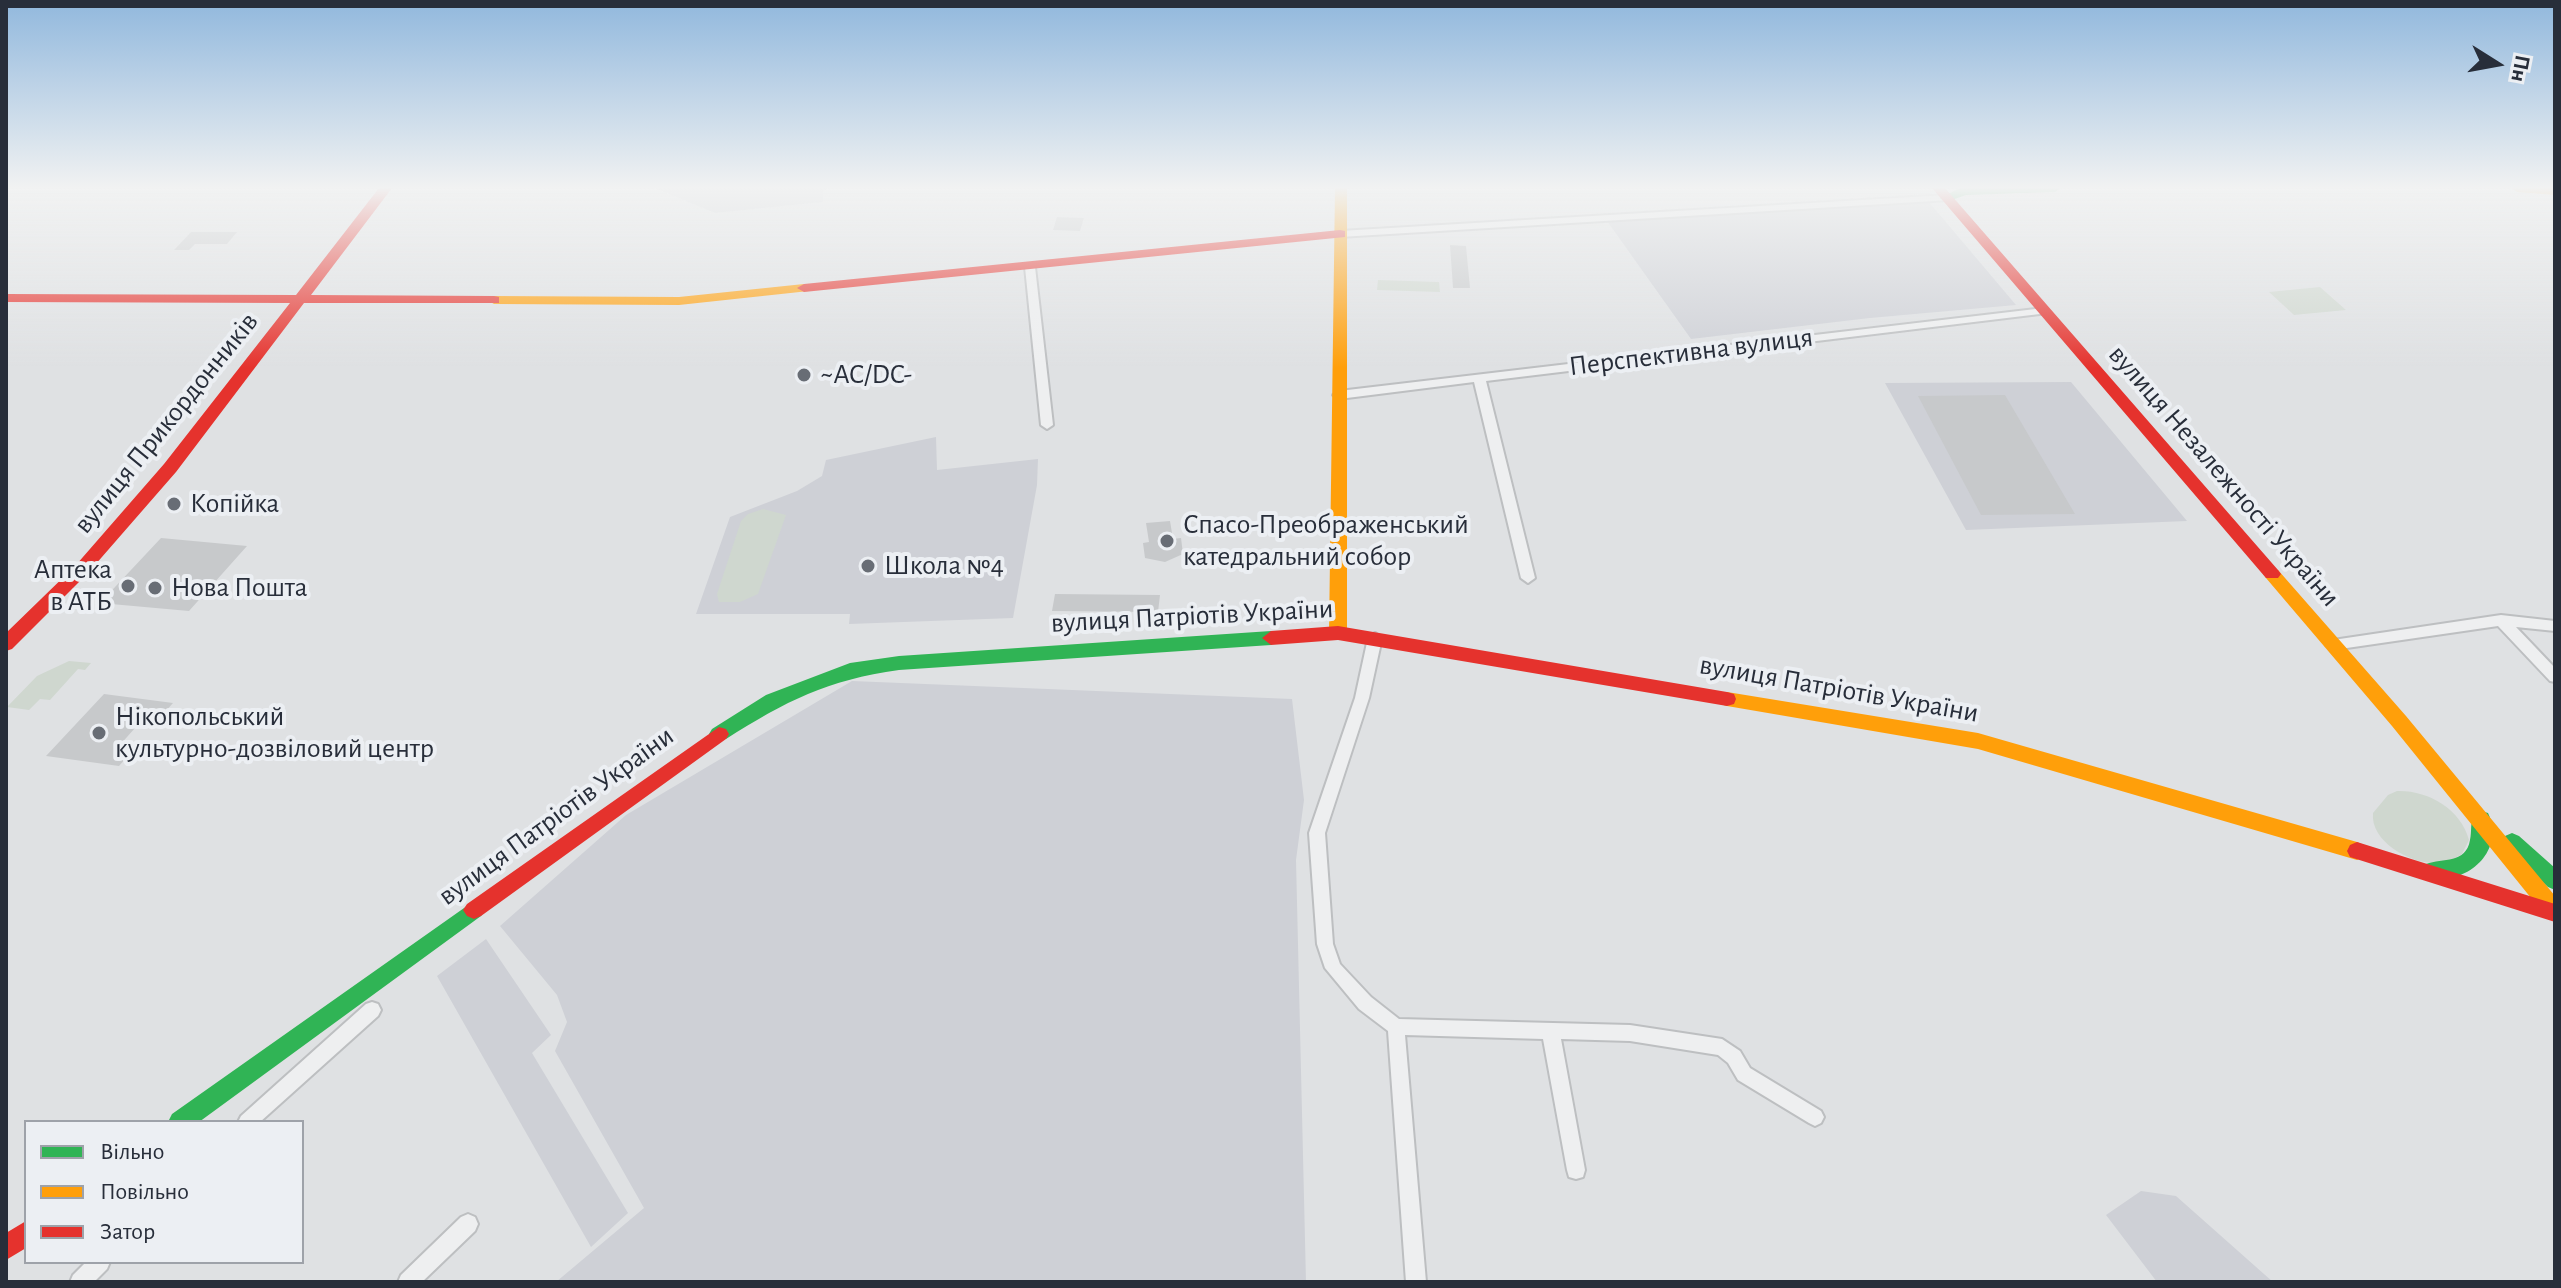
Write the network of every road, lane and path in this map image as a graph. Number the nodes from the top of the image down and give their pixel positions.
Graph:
1 (340, 248) edge
2 (1207, 248) edge
3 (1340, 248) edge
4 (1996, 248) edge
5 (1030, 267) junction
6 (6, 298) edge
7 (301, 300) junction
8 (2044, 311) junction
9 (1479, 378) junction
10 (1339, 395) junction
11 (1047, 425) dead end
12 (1528, 578) dead end
13 (2501, 620) junction
14 (2555, 626) edge
15 (1338, 633) junction
16 (1375, 638) junction
17 (6, 644) edge
18 (2333, 645) junction
19 (2555, 677) edge
20 (2467, 802) junction
21 (2481, 819) junction
22 (2420, 871) junction
23 (2555, 881) edge
24 (2555, 913) edge
25 (372, 1010) dead end
26 (1396, 1027) junction
27 (1551, 1032) junction
28 (1815, 1117) dead end
29 (183, 1120) edge
30 (249, 1120) edge
31 (1576, 1170) dead end
32 (468, 1224) dead end
33 (24, 1234) edge
34 (6, 1248) edge
35 (98, 1264) edge
36 (80, 1282) edge
37 (408, 1282) edge
38 (1416, 1282) edge

1 - 7 main road, вулиця Прикордонників
2 - 5 main road
3 - 10 main road
4 - 8 main road, вулиця Незалежності України
5 - 7 main road
5 - 11 street
6 - 7 main road
7 - 17 main road, вулиця Прикордонників
8 - 9 street, Перспективна вулиця
8 - 18 main road, вулиця Незалежності України
9 - 10 street, Перспективна вулиця
9 - 12 street
10 - 15 main road
13 - 14 street
13 - 18 street
13 - 19 street
15 - 16 main road, вулиця Патріотів України
15 - 29 main road, вулиця Патріотів України
16 - 22 main road, вулиця Патріотів України
16 - 26 street
18 - 20 main road, вулиця Незалежності України
20 - 21 main road, вулиця Незалежності України
20 - 23 main road, вулиця Незалежності України
21 - 22 main road
21 - 24 main road, вулиця Незалежності України
22 - 24 main road, вулиця Патріотів України
25 - 30 street
26 - 27 street
26 - 38 street
27 - 28 street
27 - 31 street
32 - 37 street
33 - 34 main road
35 - 36 street

